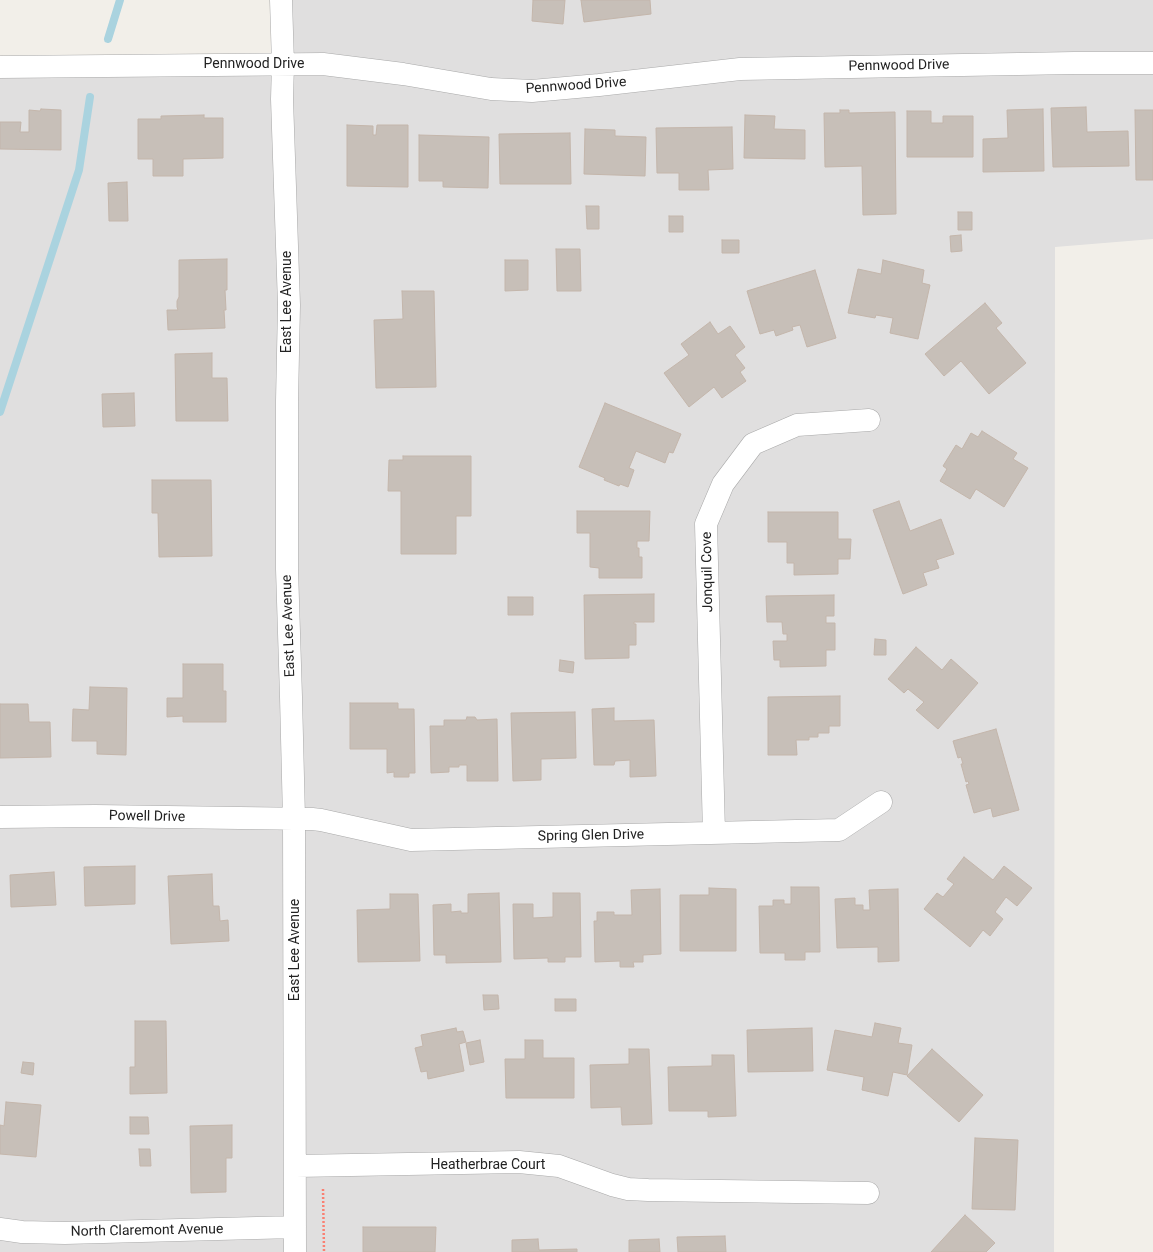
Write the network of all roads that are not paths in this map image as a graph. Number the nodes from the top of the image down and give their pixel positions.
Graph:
1 (281, 0) edge
2 (1153, 63) edge
3 (283, 64) junction
4 (0, 67) edge
5 (869, 420) dead end
6 (881, 802) dead end
7 (0, 817) edge
8 (294, 818) junction
9 (714, 833) junction
10 (296, 1166) junction
11 (868, 1193) dead end
12 (295, 1227) junction
13 (0, 1229) edge
14 (295, 1252) edge

1 - 3 street, East Lee Avenue
2 - 3 street, Pennwood Drive
3 - 4 street, Pennwood Drive
3 - 8 street, East Lee Avenue
5 - 9 street, Jonquil Cove
6 - 9 street, Spring Glen Drive
7 - 8 street, Powell Drive
8 - 9 street, Spring Glen Drive
8 - 10 street, East Lee Avenue
10 - 11 street, Heatherbrae Court
10 - 12 street, East Lee Avenue
12 - 13 street, North Claremont Avenue
12 - 14 street, East Lee Avenue

